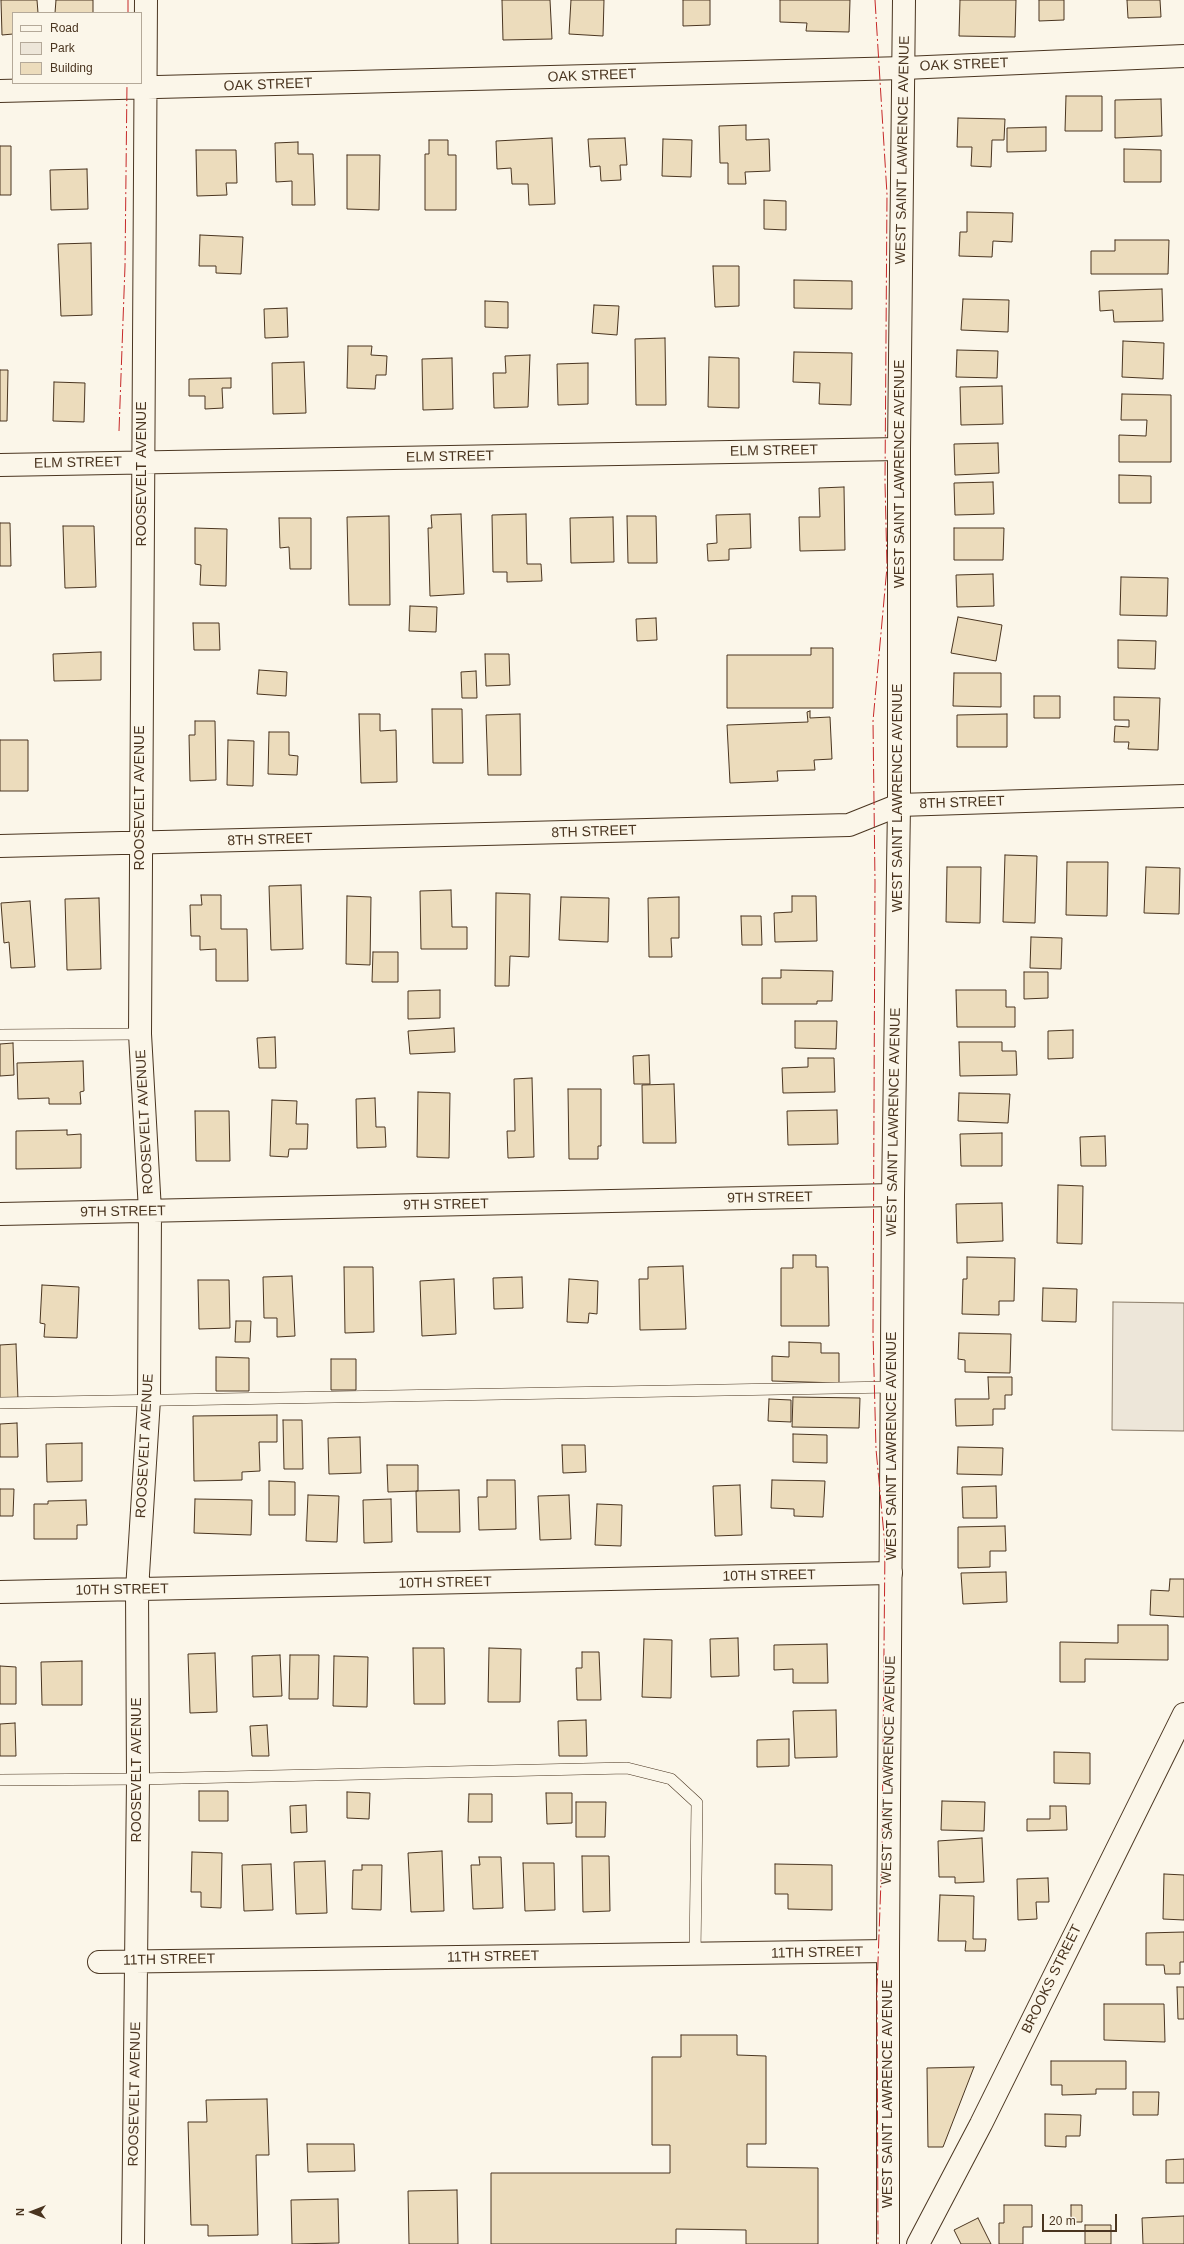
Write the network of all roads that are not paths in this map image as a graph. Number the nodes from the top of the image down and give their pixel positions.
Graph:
1 (146, 0) edge
2 (904, 0) edge
3 (1184, 56) edge
4 (904, 68) junction
5 (145, 88) junction
6 (0, 91) edge
7 (899, 449) junction
8 (142, 462) junction
9 (0, 465) edge
10 (1184, 796) edge
11 (899, 806) junction
12 (140, 844) junction
13 (0, 846) edge
14 (140, 1034) junction
15 (0, 1035) edge
16 (893, 1195) junction
17 (150, 1211) junction
18 (0, 1214) edge
19 (892, 1388) junction
20 (149, 1399) junction
21 (0, 1403) edge
22 (891, 1573) junction
23 (137, 1590) junction
24 (0, 1592) edge
25 (1184, 1714) edge
26 (138, 1779) junction
27 (0, 1780) edge
28 (888, 1951) junction
29 (695, 1955) junction
30 (136, 1961) junction
31 (99, 1962) dead end
32 (133, 2244) edge
33 (888, 2244) edge
34 (918, 2244) edge

1 - 5 street, ROOSEVELT AVENUE
2 - 4 street, WEST SAINT LAWRENCE AVENUE
3 - 4 street, OAK STREET
4 - 5 street, OAK STREET
4 - 7 street, WEST SAINT LAWRENCE AVENUE
5 - 6 street, OAK STREET
5 - 8 street, ROOSEVELT AVENUE
7 - 8 street, ELM STREET
7 - 11 street, WEST SAINT LAWRENCE AVENUE
8 - 9 street, ELM STREET
8 - 12 street, ROOSEVELT AVENUE
10 - 11 street, 8TH STREET
11 - 12 street, 8TH STREET
11 - 16 street, WEST SAINT LAWRENCE AVENUE
12 - 13 street, 8TH STREET
12 - 14 street, ROOSEVELT AVENUE
14 - 15 lane
14 - 17 street, ROOSEVELT AVENUE
16 - 17 street, 9TH STREET
16 - 19 street, WEST SAINT LAWRENCE AVENUE
17 - 18 street, 9TH STREET
17 - 20 street, ROOSEVELT AVENUE
19 - 20 lane
19 - 22 street, WEST SAINT LAWRENCE AVENUE
20 - 21 lane
20 - 23 street, ROOSEVELT AVENUE
22 - 23 street, 10TH STREET
22 - 28 street, WEST SAINT LAWRENCE AVENUE
23 - 24 street, 10TH STREET
23 - 26 street, ROOSEVELT AVENUE
25 - 34 street, BROOKS STREET
26 - 27 lane
26 - 29 lane
26 - 30 street, ROOSEVELT AVENUE
28 - 29 street, 11TH STREET
28 - 33 street, WEST SAINT LAWRENCE AVENUE
29 - 30 street, 11TH STREET
30 - 31 street, 11TH STREET
30 - 32 street, ROOSEVELT AVENUE

